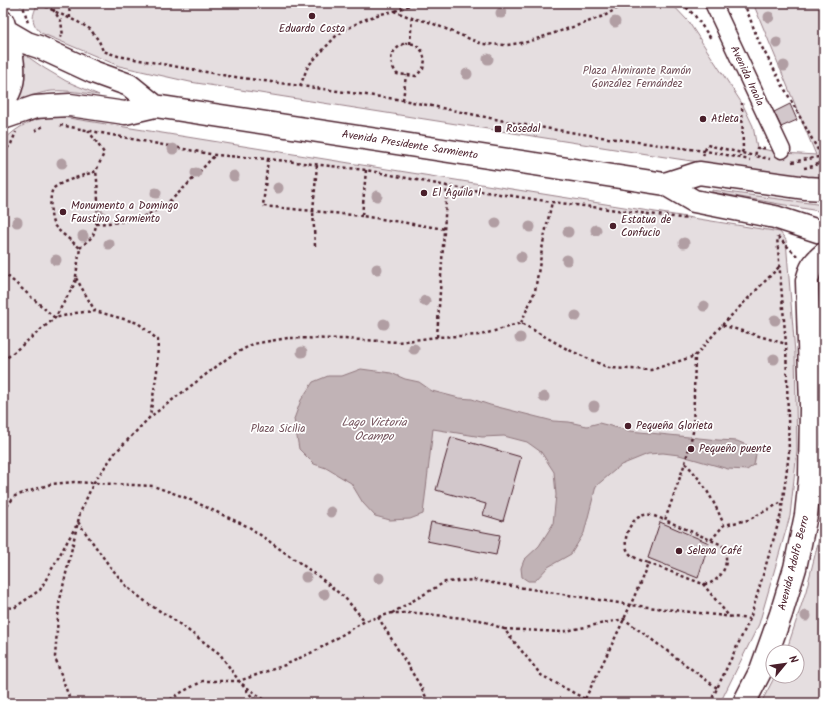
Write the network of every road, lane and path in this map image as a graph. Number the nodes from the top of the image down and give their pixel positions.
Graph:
1 (40, 3) edge
2 (53, 3) edge
3 (69, 3) edge
4 (415, 3) edge
5 (626, 3) edge
6 (682, 3) edge
7 (713, 3) edge
8 (744, 3) edge
9 (54, 11) junction
10 (394, 11) junction
11 (70, 18) junction
12 (412, 18) junction
13 (4, 27) edge
14 (410, 44) junction
15 (716, 45) dead end
16 (39, 47) junction
17 (406, 75) junction
18 (300, 86) junction
19 (740, 98) dead end
20 (403, 100) junction
21 (3, 101) edge
22 (155, 106) junction
23 (3, 118) edge
24 (57, 124) dead end
25 (49, 125) dead end
26 (88, 130) junction
27 (35, 131) dead end
28 (782, 150) dead end
29 (215, 155) junction
30 (739, 158) junction
31 (268, 159) junction
32 (753, 161) dead end
33 (824, 161) edge
34 (317, 165) junction
35 (801, 169) dead end
36 (366, 170) junction
37 (96, 171) junction
38 (665, 184) junction
39 (447, 186) junction
40 (824, 189) edge
41 (552, 202) junction
42 (314, 211) junction
43 (362, 216) junction
44 (692, 220) dead end
45 (96, 224) junction
46 (445, 229) junction
47 (824, 233) edge
48 (777, 236) dead end
49 (315, 246) dead end
50 (80, 248) junction
51 (824, 254) edge
52 (780, 266) junction
53 (3, 272) edge
54 (76, 278) junction
55 (95, 311) junction
56 (55, 318) junction
57 (521, 323) junction
58 (722, 325) junction
59 (437, 337) junction
60 (786, 344) junction
61 (695, 356) junction
62 (3, 361) edge
63 (150, 417) junction
64 (686, 462) junction
65 (94, 482) junction
66 (782, 502) junction
67 (3, 511) edge
68 (665, 520) junction
69 (78, 522) junction
70 (724, 525) junction
71 (711, 540) junction
72 (648, 564) junction
73 (703, 584) junction
74 (631, 605) junction
75 (3, 607) edge
76 (392, 613) junction
77 (728, 615) junction
78 (378, 617) junction
79 (624, 619) junction
80 (750, 619) junction
81 (365, 621) junction
82 (504, 629) junction
83 (239, 681) junction
84 (717, 688) junction
85 (585, 699) junction
86 (71, 703) edge
87 (165, 703) edge
88 (257, 703) edge
89 (268, 703) edge
90 (429, 703) edge
91 (581, 703) edge
92 (585, 703) edge
93 (710, 703) edge
94 (744, 703) edge

1 - 9 path
2 - 9 path
3 - 11 path
4 - 10 path
5 - 12 path
6 - 15 path
7 - 28 street, Avenida Iraola
8 - 33 path
9 - 11 path
9 - 16 path
10 - 12 path
10 - 18 path
11 - 18 path
12 - 14 path
13 - 16 main road
13 - 21 main road
14 - 17 path
14 - 17 path
16 - 22 main road
17 - 20 path
18 - 20 path
19 - 30 path
20 - 30 path
22 - 23 main road, Avenida Presidente Sarmiento
22 - 38 main road, Avenida Presidente Sarmiento
24 - 26 path
25 - 27 path
26 - 29 path
26 - 37 path
29 - 31 path
29 - 45 path
30 - 32 path
31 - 34 path
31 - 42 path
33 - 35 path
34 - 36 path
34 - 42 path
36 - 39 path
36 - 43 path
37 - 45 path
37 - 50 path
38 - 40 main road, Avenida Presidente Sarmiento
38 - 47 main road, Avenida Presidente Sarmiento
39 - 41 path
39 - 46 path
41 - 44 path
41 - 57 path
42 - 43 path
42 - 49 path
43 - 46 path
45 - 50 path
46 - 59 path
48 - 52 path
50 - 54 path
51 - 94 main road, Avenida Adolfo Berro
52 - 58 path
52 - 60 path
53 - 56 path
54 - 55 path
54 - 56 path
55 - 56 path
55 - 63 path
56 - 62 path
57 - 59 path
57 - 61 path
58 - 60 path
58 - 61 path
59 - 63 path
60 - 66 path
61 - 64 path
63 - 65 path
64 - 68 path
64 - 70 path
65 - 67 path
65 - 69 path
65 - 81 path
66 - 70 path
66 - 80 path
68 - 71 path
68 - 72 path
69 - 75 path
69 - 83 path
69 - 86 path
70 - 71 path
71 - 73 path
72 - 73 path
72 - 74 path
73 - 77 path
74 - 76 path
74 - 77 path
74 - 79 path
76 - 78 path
76 - 82 path
77 - 80 path
78 - 81 path
78 - 90 path
79 - 82 path
79 - 84 path
79 - 85 path
80 - 84 path
81 - 83 path
82 - 85 path
83 - 87 path
83 - 88 path
83 - 89 path
84 - 93 path
85 - 91 path
85 - 92 path

